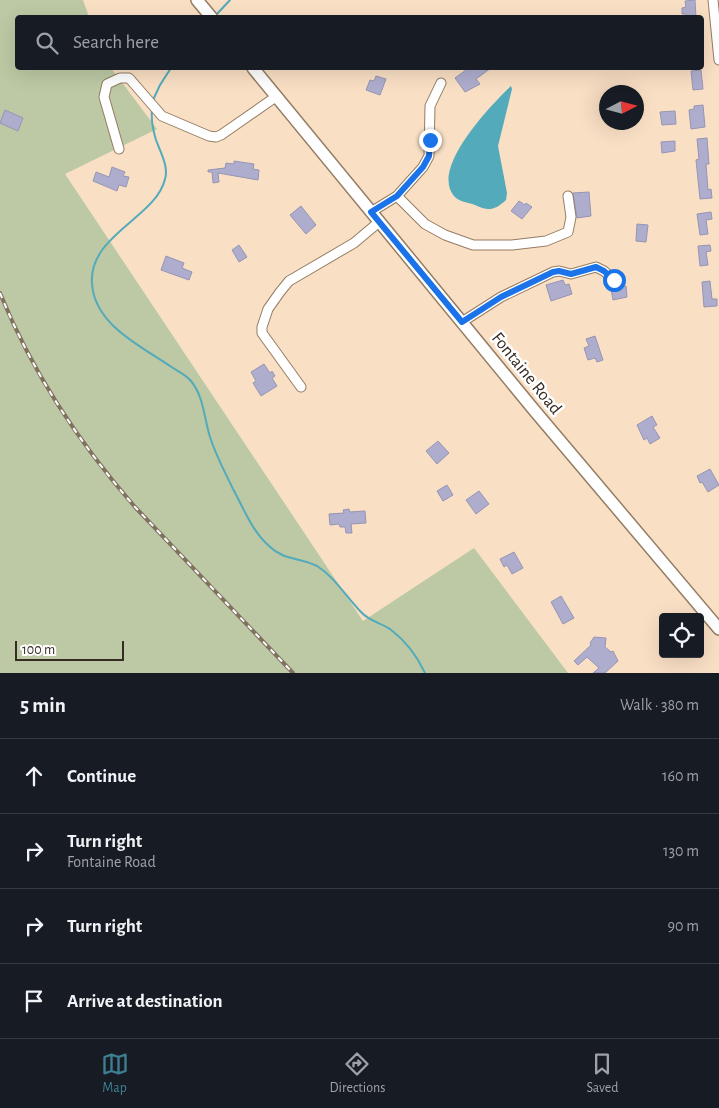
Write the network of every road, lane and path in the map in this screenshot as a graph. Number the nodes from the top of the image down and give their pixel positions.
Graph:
1 (197, 0) edge
2 (713, 0) edge
3 (210, 15) edge
4 (719, 60) edge
5 (255, 70) edge
6 (441, 83) dead end
7 (277, 96) junction
8 (120, 149) dead end
9 (397, 196) junction
10 (568, 196) dead end
11 (371, 212) junction
12 (379, 222) junction
13 (614, 280) dead end
14 (462, 322) junction
15 (301, 387) dead end
16 (719, 628) edge

1 - 3 main road
2 - 4 street
5 - 7 main road, Fontaine Road
6 - 9 street
7 - 8 street
7 - 11 main road, Fontaine Road
9 - 10 street
9 - 11 street
11 - 12 main road, Fontaine Road
12 - 14 main road, Fontaine Road
12 - 15 street
13 - 14 street
14 - 16 main road, Fontaine Road

